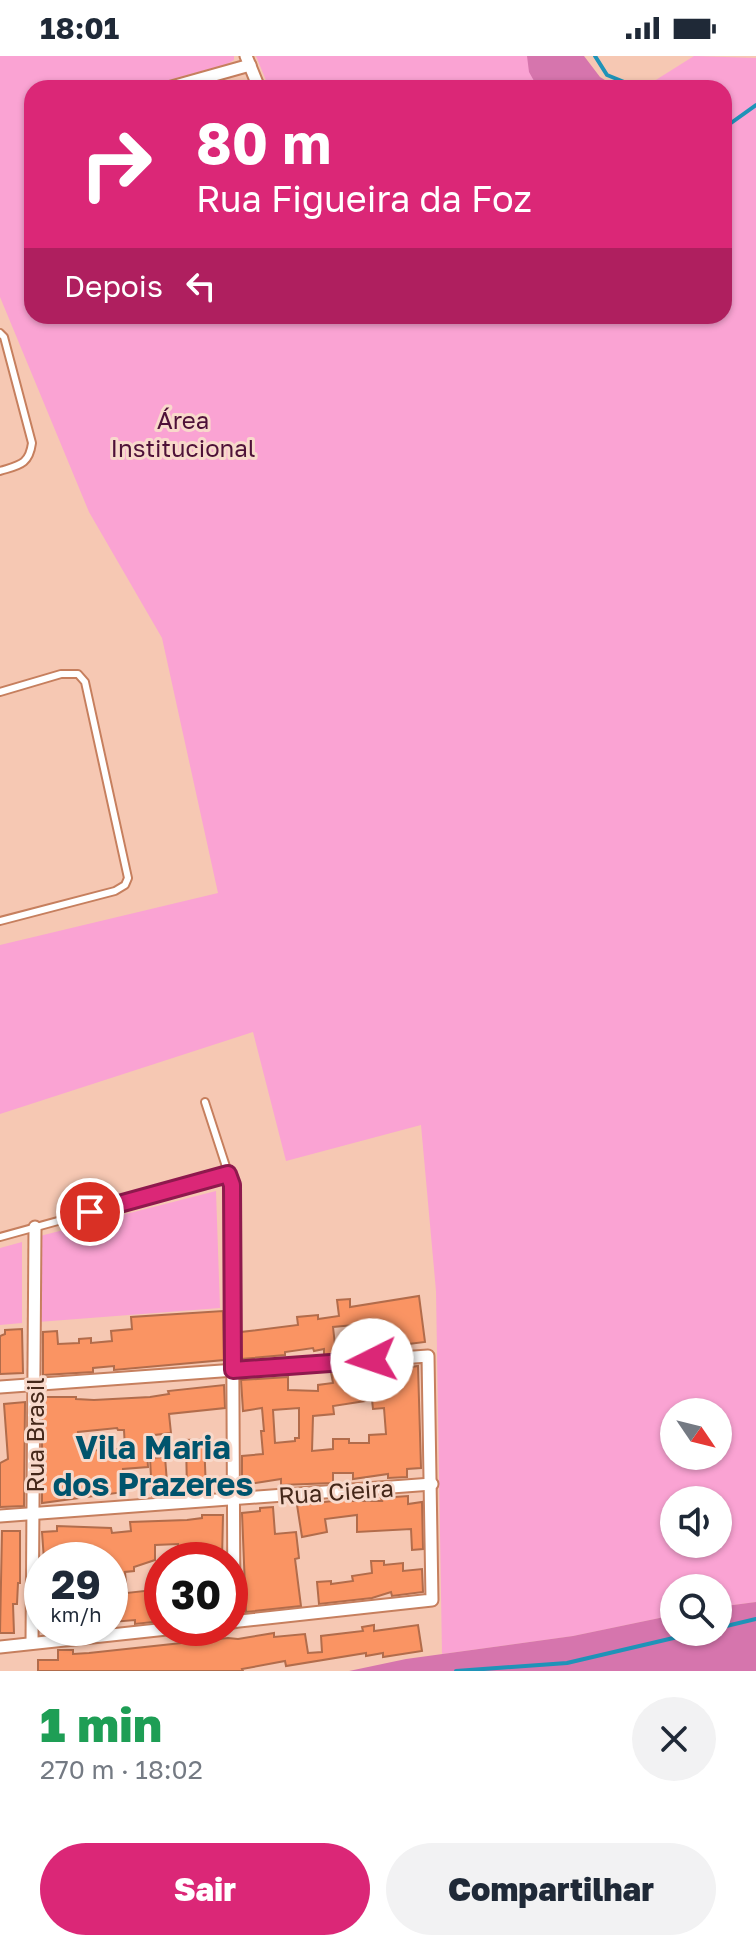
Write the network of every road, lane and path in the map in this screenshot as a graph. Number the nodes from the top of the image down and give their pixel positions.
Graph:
1 (248, 60) edge
2 (191, 80) edge
3 (256, 80) edge
4 (0, 333) edge
5 (0, 471) edge
6 (0, 692) edge
7 (0, 921) edge
8 (205, 1102) dead end
9 (230, 1179) junction
10 (35, 1227) junction
11 (0, 1237) edge
12 (233, 1370) junction
13 (34, 1385) junction
14 (0, 1387) edge
15 (432, 1484) junction
16 (234, 1499) junction
17 (33, 1513) junction
18 (0, 1516) edge
19 (33, 1542) edge
20 (233, 1542) edge
21 (248, 1620) edge
22 (24, 1644) edge
23 (0, 1647) edge

1 - 2 street
1 - 3 street
4 - 5 lane
6 - 7 lane
8 - 9 lane
9 - 10 lane
9 - 12 street
10 - 11 lane
10 - 13 street, Rua Brasil
12 - 13 street
12 - 15 street
12 - 16 street
13 - 14 street
13 - 17 street, Rua Brasil
15 - 16 street, Rua Cieira
15 - 21 street
16 - 17 street, Rua Cieira
16 - 20 street
17 - 18 street, Rua Cieira
17 - 19 street, Rua Brasil
22 - 23 street

